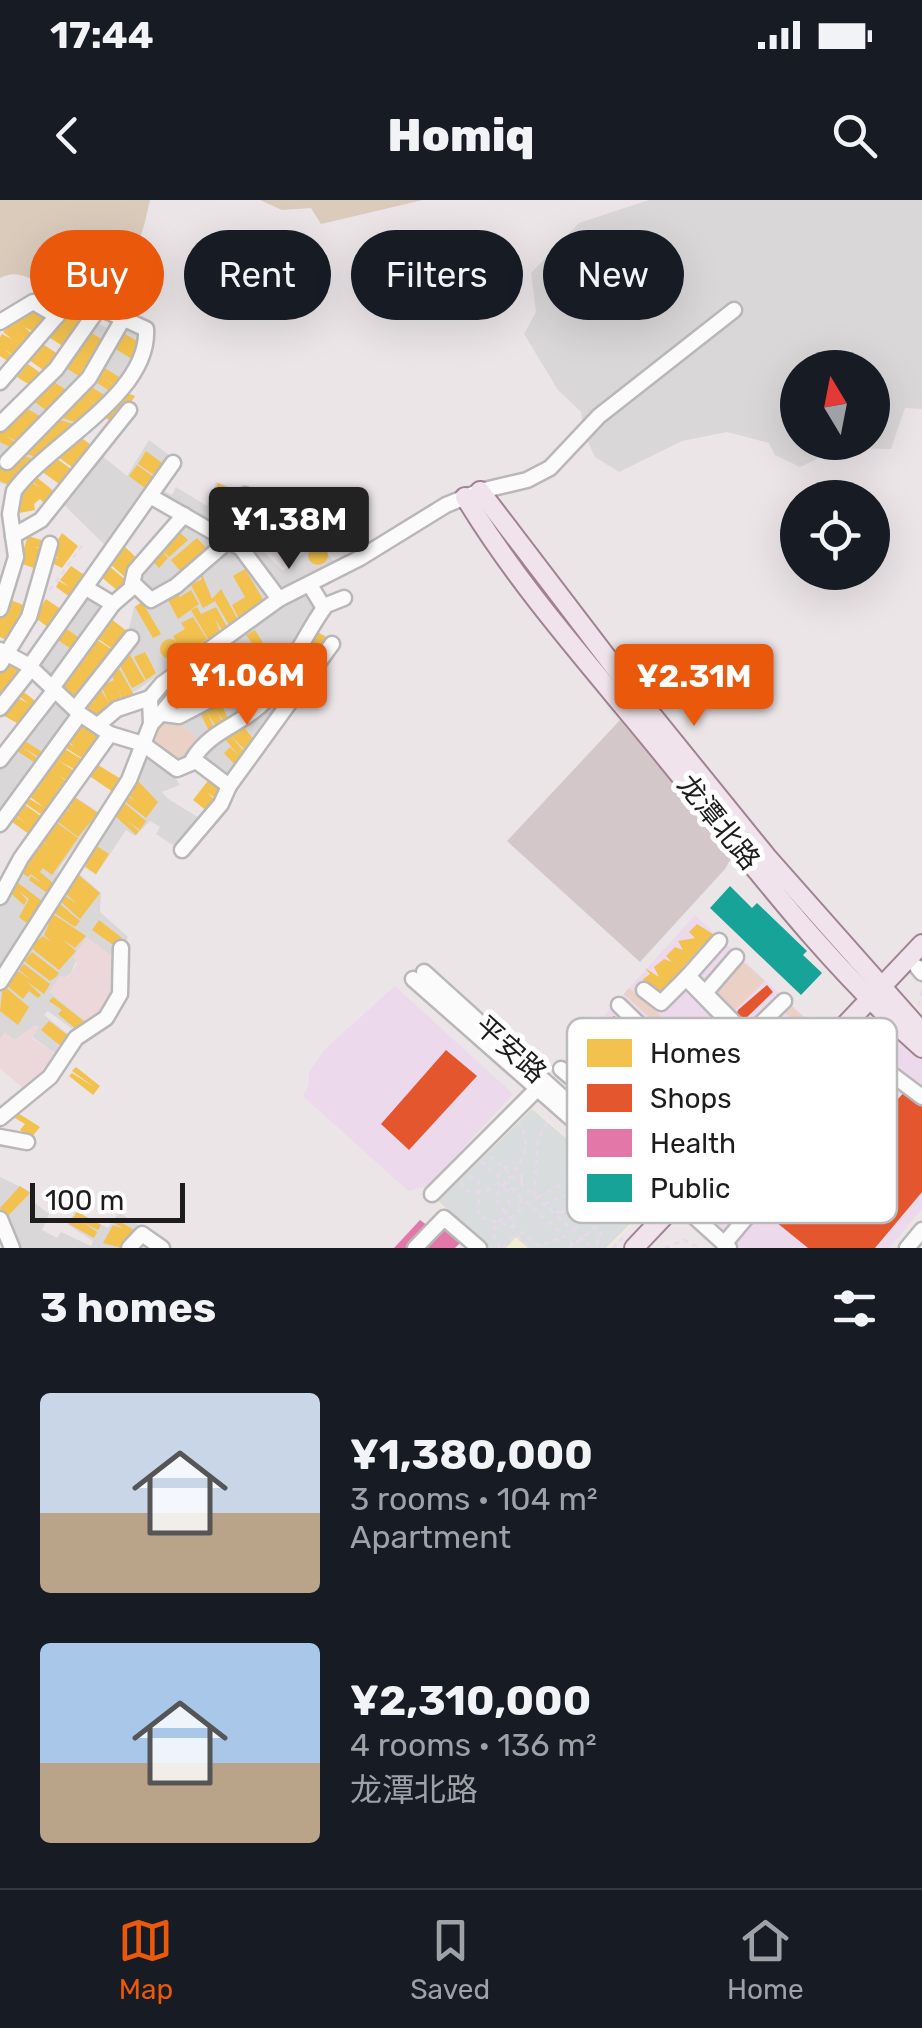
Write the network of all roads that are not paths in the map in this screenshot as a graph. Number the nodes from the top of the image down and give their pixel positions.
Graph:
1 (30, 304) edge
2 (734, 310) dead end
3 (54, 320) edge
4 (90, 320) edge
5 (122, 320) edge
6 (126, 320) edge
7 (0, 322) edge
8 (0, 382) edge
9 (129, 410) dead end
10 (0, 424) edge
11 (7, 462) dead end
12 (173, 463) dead end
13 (473, 494) junction
14 (245, 495) dead end
15 (150, 496) junction
16 (264, 508) dead end
17 (184, 515) junction
18 (13, 536) junction
19 (228, 540) junction
20 (50, 544) dead end
21 (132, 584) junction
22 (310, 585) junction
23 (86, 588) junction
24 (344, 598) dead end
25 (278, 599) junction
26 (114, 604) junction
27 (324, 606) junction
28 (0, 608) edge
29 (131, 638) dead end
30 (332, 644) dead end
31 (3, 655) edge
32 (200, 655) junction
33 (29, 668) junction
34 (242, 683) dead end
35 (53, 690) junction
36 (174, 692) junction
37 (150, 698) junction
38 (193, 706) junction
39 (0, 708) edge
40 (78, 712) junction
41 (157, 719) junction
42 (104, 729) junction
43 (144, 744) junction
44 (0, 760) edge
45 (193, 760) junction
46 (229, 786) junction
47 (0, 824) edge
48 (182, 850) dead end
49 (0, 897) edge
50 (720, 941) dead end
51 (922, 944) edge
52 (122, 948) dead end
53 (736, 957) dead end
54 (920, 967) edge
55 (418, 976) dead end
56 (687, 977) junction
57 (0, 982) edge
58 (644, 990) dead end
59 (705, 993) junction
60 (878, 997) junction
61 (784, 1001) dead end
62 (619, 1005) dead end
63 (632, 1018) edge
64 (725, 1018) edge
65 (727, 1018) edge
66 (767, 1018) edge
67 (857, 1018) edge
68 (858, 1018) edge
69 (896, 1018) edge
70 (897, 1019) edge
71 (921, 1023) edge
72 (922, 1048) edge
73 (560, 1069) dead end
74 (567, 1075) edge
75 (897, 1078) edge
76 (538, 1088) junction
77 (922, 1097) edge
78 (567, 1113) edge
79 (0, 1118) edge
80 (0, 1137) edge
81 (27, 1142) dead end
82 (432, 1194) dead end
83 (0, 1219) edge
84 (657, 1223) edge
85 (667, 1223) edge
86 (697, 1223) edge
87 (743, 1223) edge
88 (922, 1230) edge
89 (630, 1241) edge
90 (476, 1247) edge
91 (724, 1247) edge
92 (12, 1248) edge
93 (129, 1248) edge
94 (162, 1248) edge
95 (415, 1248) edge
96 (646, 1248) edge
97 (907, 1248) edge

1 - 7 street
2 - 13 street
3 - 8 street
4 - 10 street
5 - 11 street
6 - 18 street
9 - 18 street
12 - 15 street
13 - 22 street
13 - 60 main road, 龙潭北路
14 - 19 street
15 - 17 street
15 - 23 street
16 - 19 street
17 - 19 street
17 - 21 street
18 - 28 street
19 - 21 street
19 - 25 street
20 - 31 street
21 - 26 street
22 - 25 street
22 - 27 street
23 - 26 street
23 - 33 street
24 - 27 street
25 - 32 street
26 - 35 street
27 - 45 street
29 - 40 street
30 - 46 street
31 - 33 street
32 - 36 street
32 - 37 street
33 - 35 street
33 - 39 street
34 - 38 street
35 - 40 street
35 - 44 street
36 - 38 street
36 - 41 street
37 - 41 street
37 - 42 street
38 - 41 street
40 - 42 street
40 - 47 street
41 - 43 street
42 - 43 street
42 - 49 street
43 - 45 street
43 - 57 street
45 - 46 street
46 - 48 street
50 - 56 street
51 - 60 main road
52 - 79 street
53 - 59 street
54 - 60 main road
55 - 76 street, 平安路
56 - 58 street
56 - 59 street
56 - 64 street
59 - 65 street
60 - 67 main road
60 - 68 main road
60 - 69 main road
60 - 71 main road
61 - 66 street
62 - 63 street
70 - 72 main road
73 - 74 street
75 - 77 street
76 - 78 street, 平安路
76 - 82 street
80 - 81 street
83 - 92 street
84 - 89 main road
85 - 96 main road
86 - 91 street, 平安路
87 - 91 street
88 - 97 street
90 - 95 street
93 - 94 street

